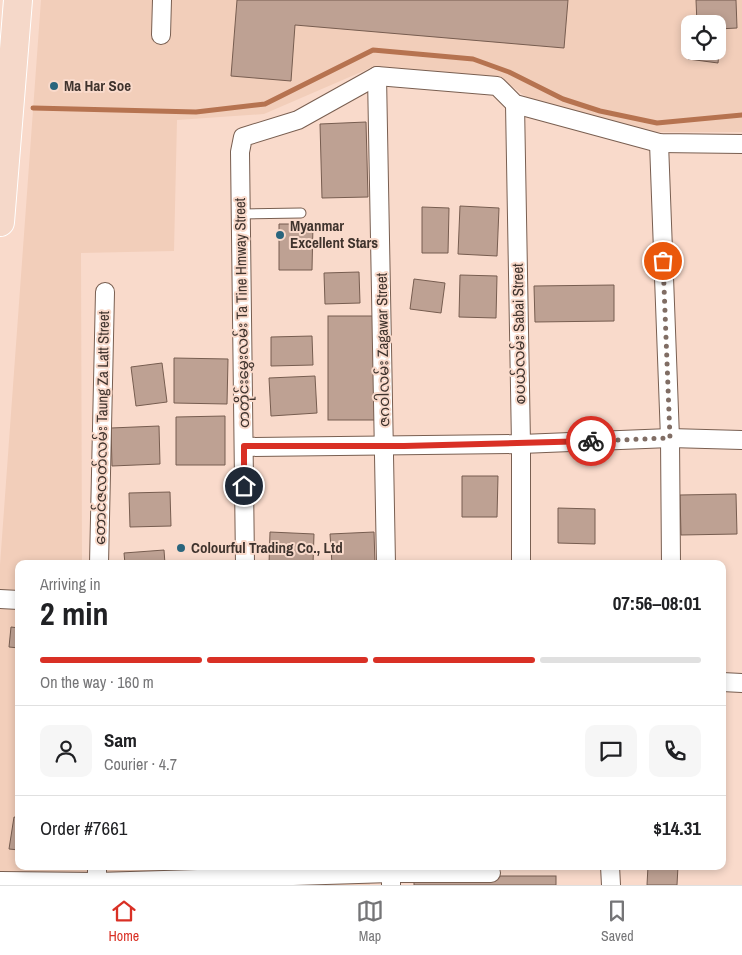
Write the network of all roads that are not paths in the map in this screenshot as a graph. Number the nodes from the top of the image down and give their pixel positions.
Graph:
1 (18, 0) edge
2 (162, 0) edge
3 (161, 35) dead end
4 (377, 76) junction
5 (515, 104) junction
6 (659, 143) junction
7 (742, 144) edge
8 (301, 213) dead end
9 (241, 214) junction
10 (0, 222) edge
11 (105, 292) dead end
12 (670, 438) junction
13 (742, 440) edge
14 (521, 444) junction
15 (244, 446) junction
16 (385, 446) junction
17 (99, 560) edge
18 (245, 560) edge
19 (386, 560) edge
20 (521, 560) edge
21 (671, 560) edge
22 (0, 599) edge
23 (15, 600) edge
24 (726, 682) edge
25 (742, 683) edge
26 (610, 870) edge
27 (491, 873) dead end
28 (97, 874) edge
29 (249, 876) edge
30 (391, 879) edge
31 (0, 881) edge
32 (611, 885) edge

1 - 10 main road
2 - 3 street
4 - 5 street
4 - 9 street, တတိုင်းမွှေးလမ်း Ta Tine Hmway Street
4 - 16 street, ဇဂဝါလမ်း Zagawar Street
5 - 6 street
5 - 14 street, စပယ်လမ်း Sabai Street
6 - 7 street
6 - 12 street
8 - 9 lane
9 - 15 street, တတိုင်းမွှေးလမ်း Ta Tine Hmway Street
11 - 17 street, တောင်ဇလတ်လမ်း Taung Za Latt Street
12 - 13 street
12 - 14 street
12 - 21 street
14 - 16 street
14 - 20 street, စပယ်လမ်း Sabai Street
15 - 16 street
15 - 18 street, တတိုင်းမွှေးလမ်း Ta Tine Hmway Street
16 - 19 street, ဇဂဝါလမ်း Zagawar Street
22 - 23 street
24 - 25 street
26 - 32 street
27 - 30 street
28 - 29 street
28 - 31 street
29 - 30 street

